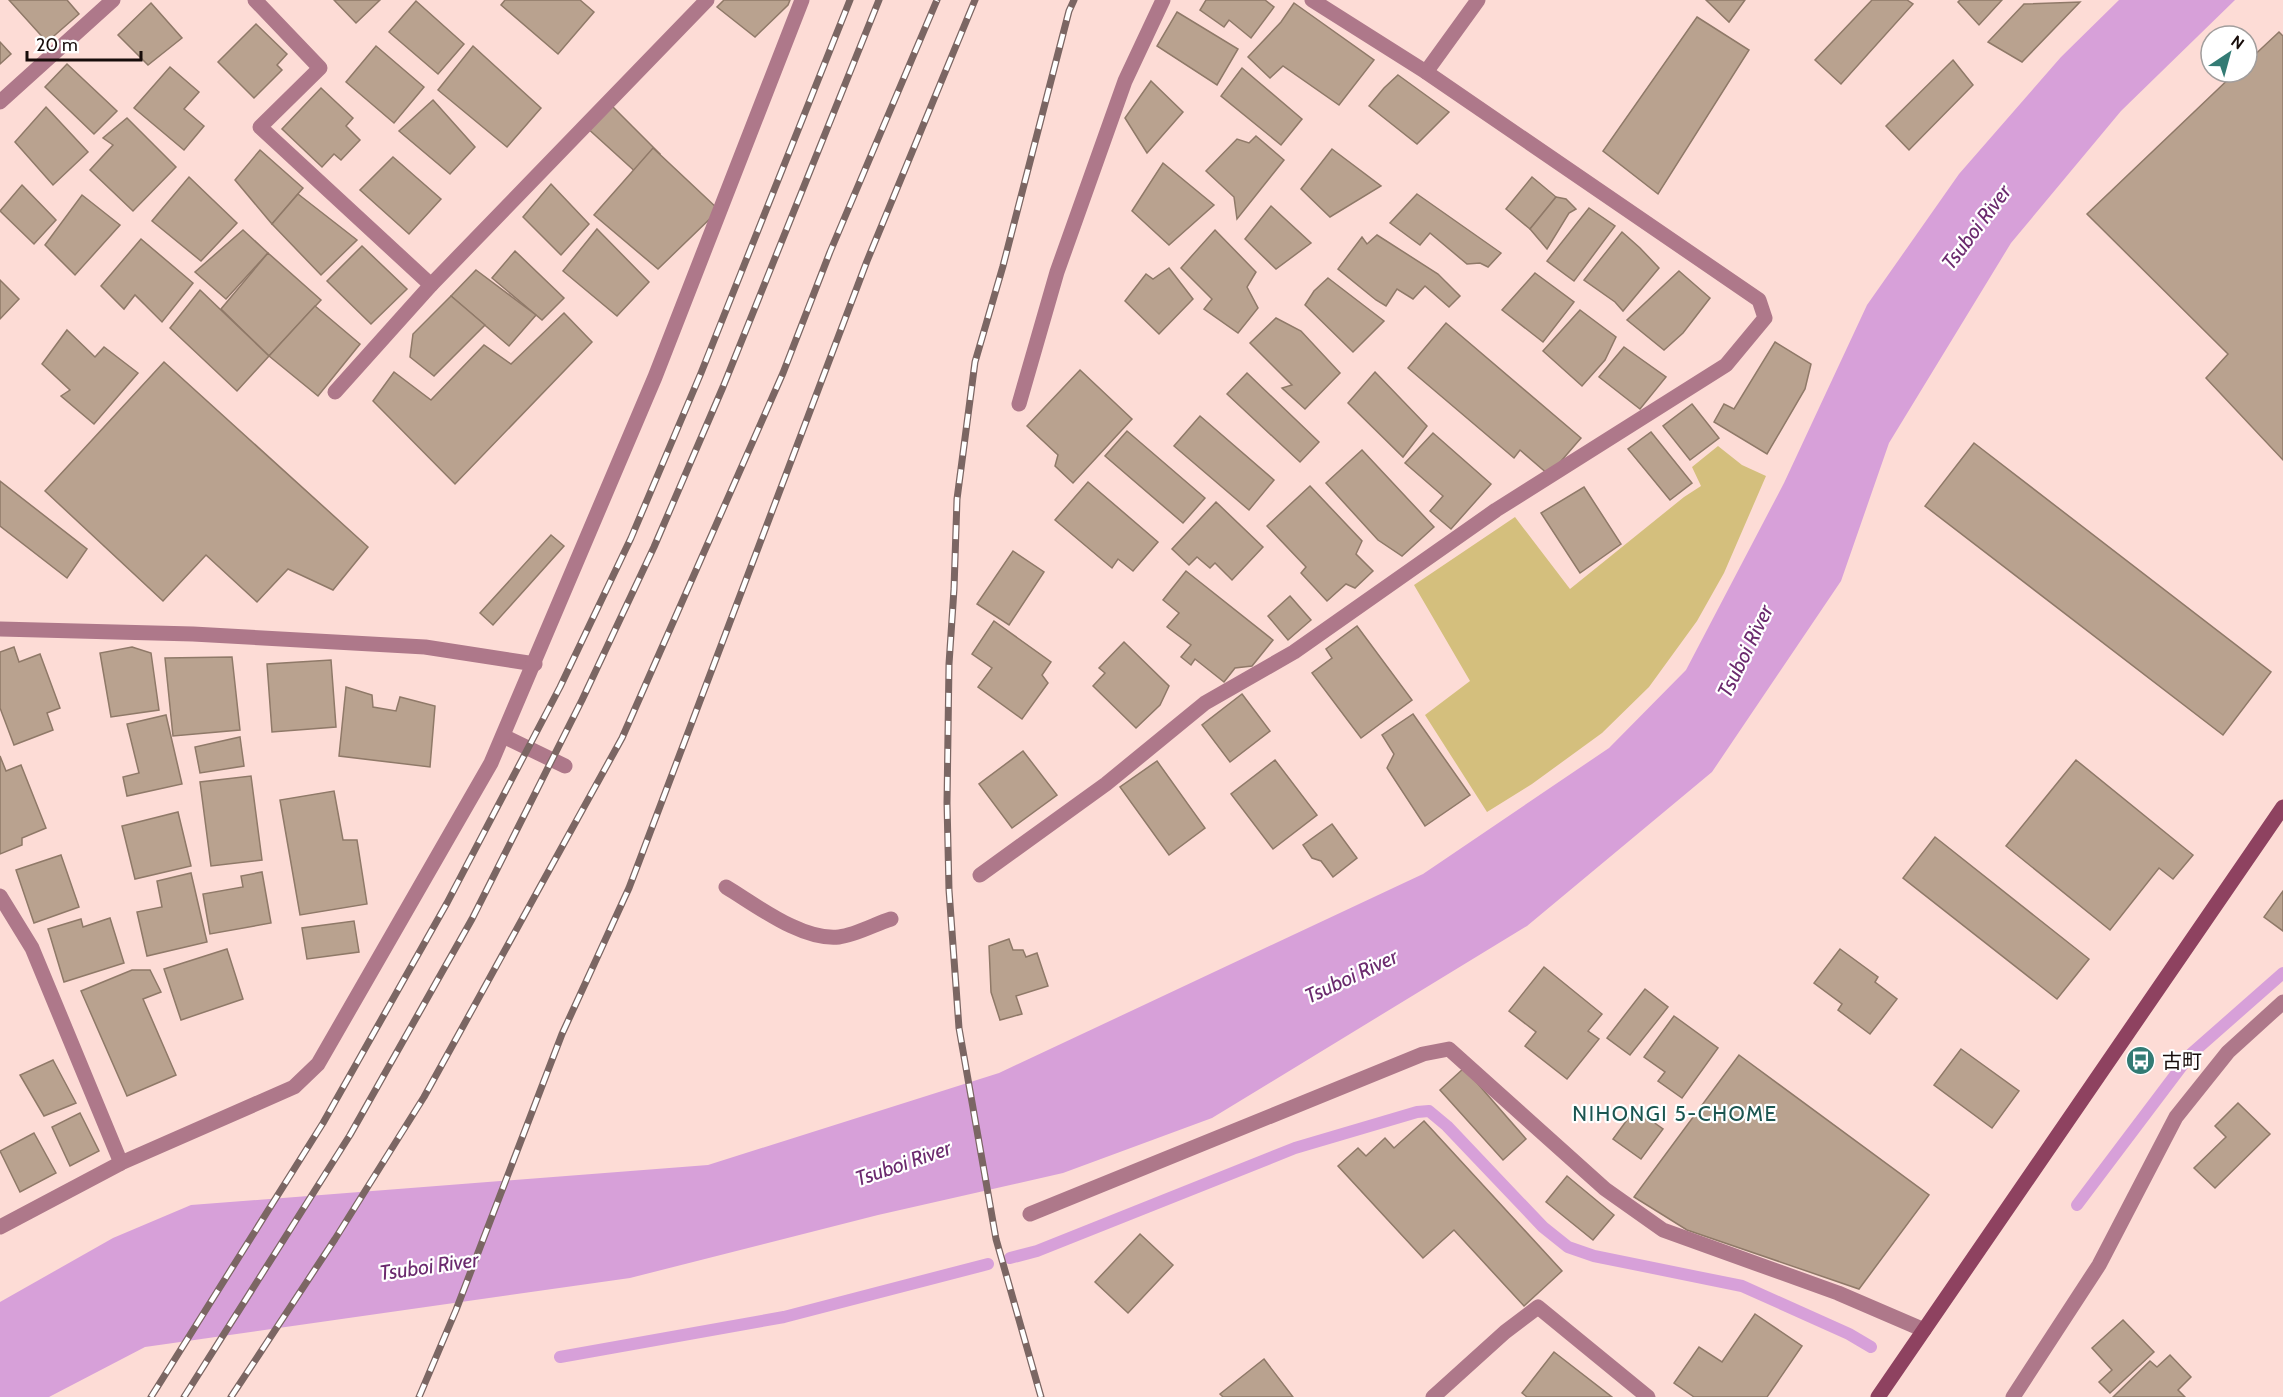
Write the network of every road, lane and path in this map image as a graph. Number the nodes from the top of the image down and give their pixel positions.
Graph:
1 (113, 0) edge
2 (255, 0) edge
3 (707, 0) edge
4 (802, 0) edge
5 (1163, 0) edge
6 (1312, 0) edge
7 (1478, 0) edge
8 (1426, 72) junction
9 (0, 102) edge
10 (431, 285) junction
11 (335, 392) dead end
12 (1019, 404) dead end
13 (0, 629) edge
14 (535, 663) junction
15 (503, 736) junction
16 (565, 766) dead end
17 (2283, 807) edge
18 (980, 875) dead end
19 (726, 887) dead end
20 (0, 896) edge
21 (891, 919) dead end
22 (2283, 1002) edge
23 (121, 1163) junction
24 (1030, 1214) dead end
25 (0, 1227) edge
26 (1924, 1330) junction
27 (1433, 1397) edge
28 (1648, 1397) edge
29 (1878, 1397) edge
30 (2013, 1397) edge

1 - 9 street
2 - 10 street
3 - 10 street
4 - 14 street
5 - 12 street
6 - 8 street
7 - 8 street
8 - 18 street
10 - 11 street
13 - 14 street
14 - 15 street
15 - 16 street
15 - 23 street
17 - 26 street
19 - 21 street
20 - 23 street
22 - 30 street
23 - 25 street
24 - 26 street
26 - 29 street
27 - 28 street

